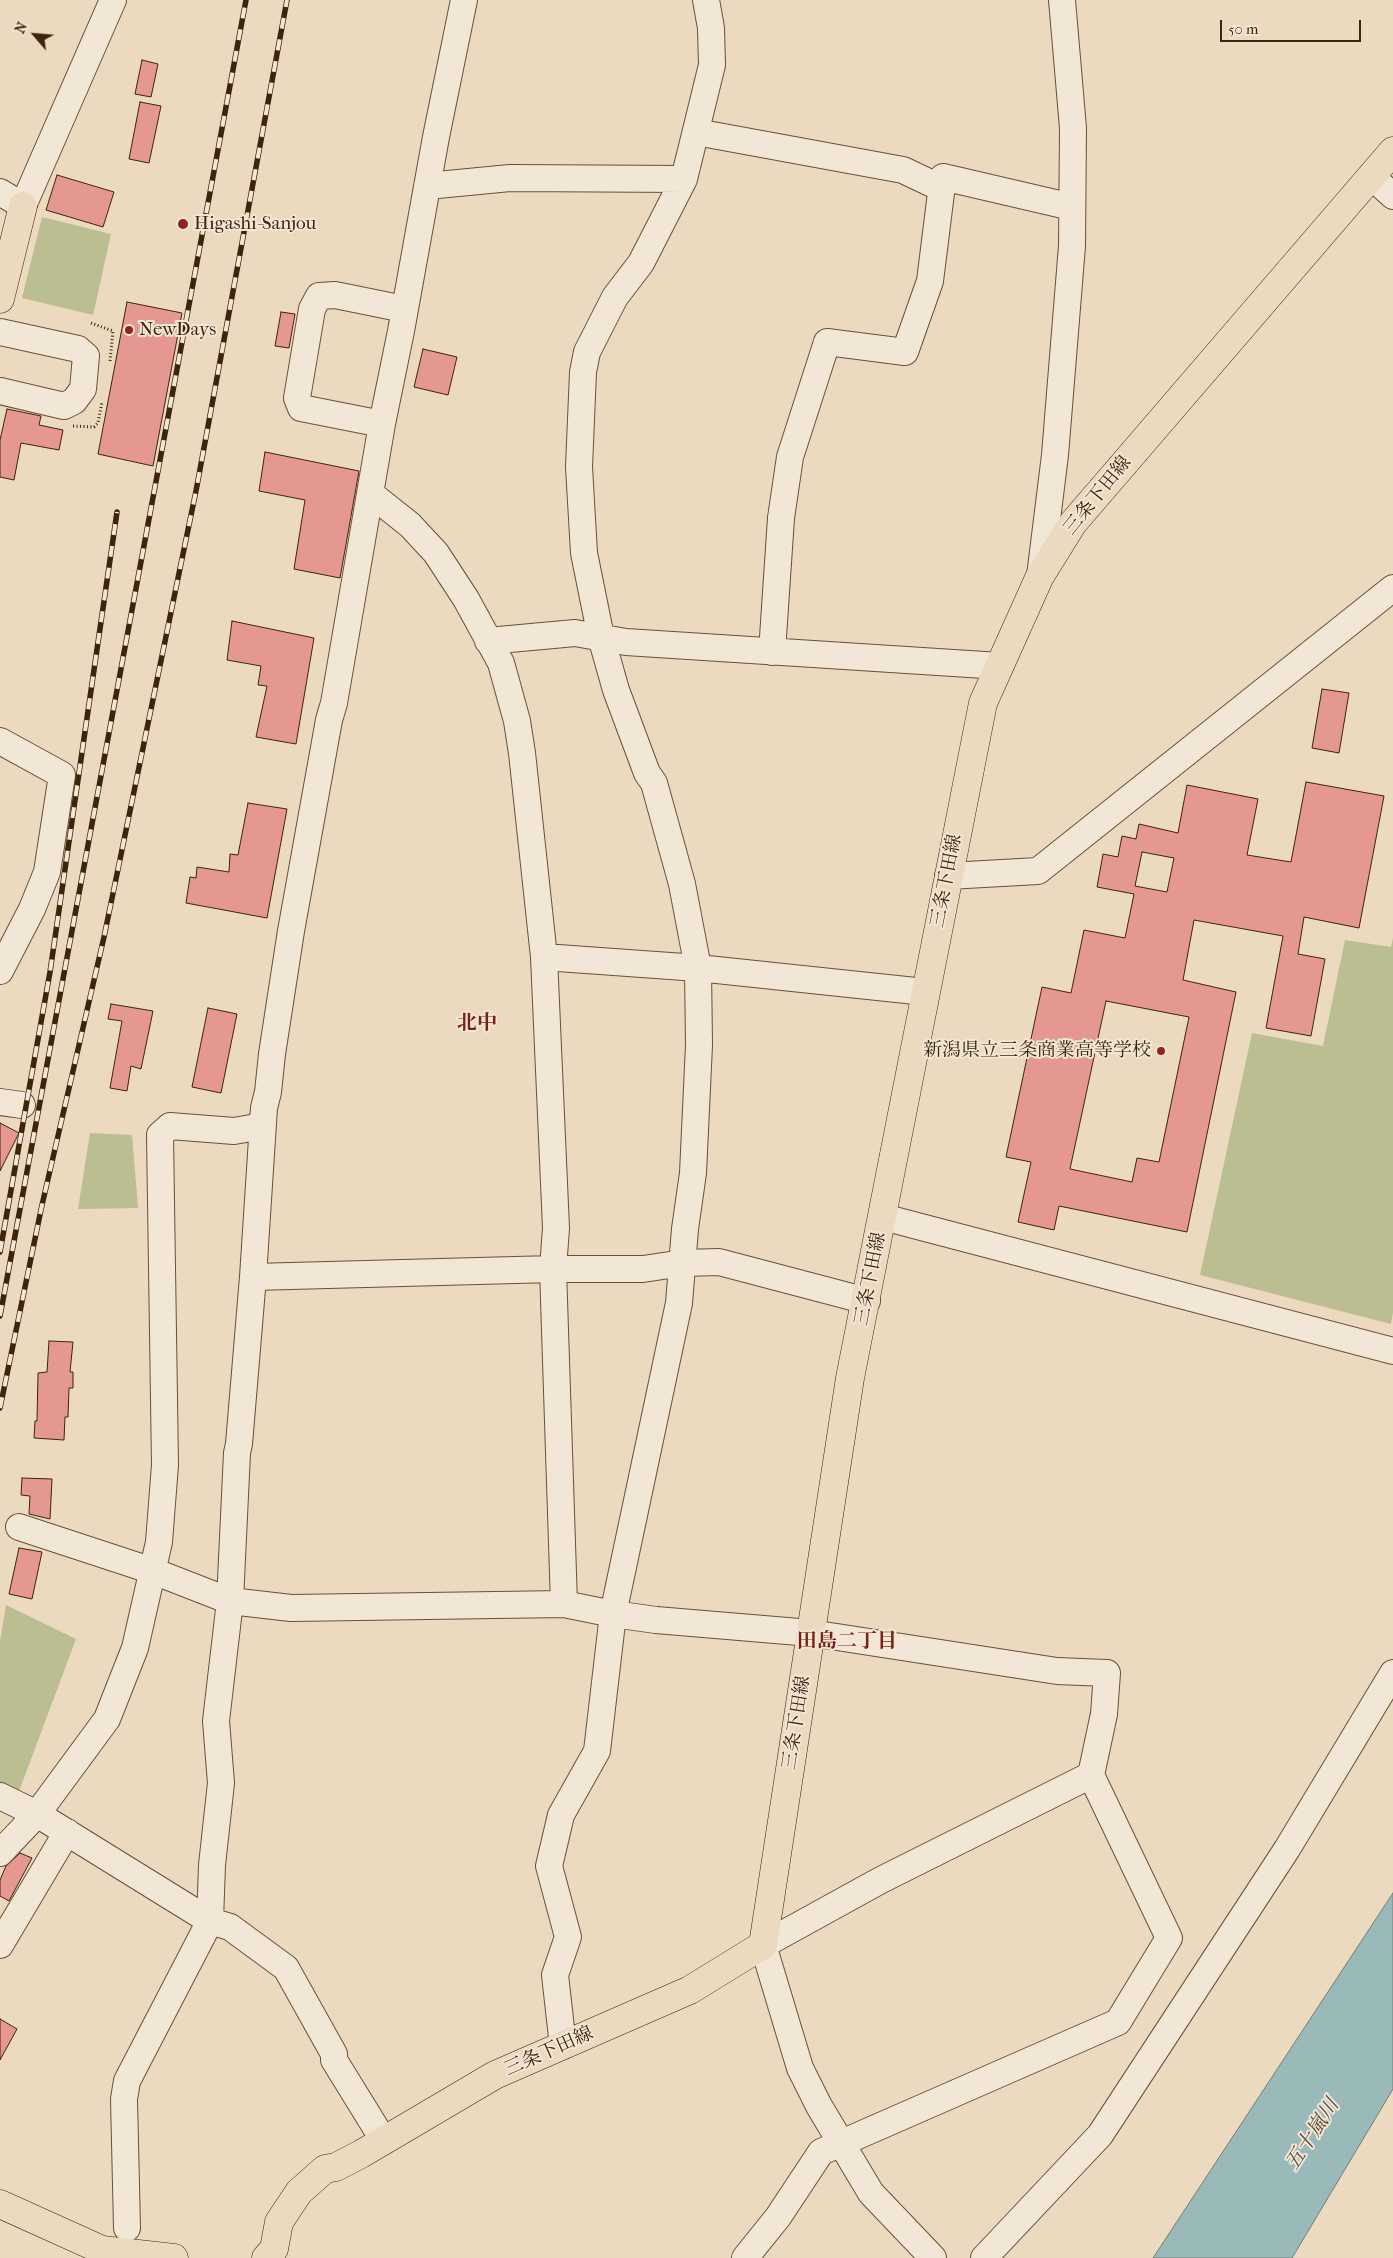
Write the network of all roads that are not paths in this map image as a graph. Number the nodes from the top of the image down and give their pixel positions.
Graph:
1 (113, 0) edge
2 (464, 0) edge
3 (706, 0) edge
4 (1062, 0) edge
5 (696, 132) junction
6 (1393, 151) edge
7 (1371, 176) junction
8 (684, 179) junction
9 (427, 186) junction
10 (941, 188) junction
11 (1393, 196) edge
12 (11, 199) edge
13 (1072, 207) junction
14 (0, 299) edge
15 (404, 309) junction
16 (0, 332) edge
17 (0, 392) edge
18 (382, 424) junction
19 (371, 494) junction
20 (1040, 576) junction
21 (1393, 588) edge
22 (601, 637) junction
23 (488, 641) junction
24 (772, 652) junction
25 (1000, 666) junction
26 (0, 741) edge
27 (948, 876) junction
28 (8, 936) edge
29 (544, 957) junction
30 (698, 968) junction
31 (0, 971) edge
32 (925, 992) junction
33 (263, 1119) junction
34 (883, 1217) junction
35 (683, 1263) junction
36 (553, 1269) junction
37 (253, 1277) junction
38 (867, 1301) junction
39 (1393, 1351) edge
40 (19, 1527) dead end
41 (153, 1571) junction
42 (230, 1601) junction
43 (564, 1604) junction
44 (613, 1614) junction
45 (811, 1633) junction
46 (1393, 1673) edge
47 (1091, 1775) junction
48 (0, 1796) edge
49 (37, 1814) junction
50 (66, 1832) junction
51 (0, 1853) edge
52 (210, 1920) junction
53 (0, 1945) edge
54 (764, 1945) junction
55 (562, 2046) junction
56 (384, 2141) junction
57 (841, 2145) junction
58 (0, 2204) edge
59 (127, 2228) dead end
60 (174, 2258) edge
61 (266, 2258) edge
62 (745, 2258) edge
63 (933, 2258) edge
64 (984, 2258) edge

1 - 12 street
2 - 9 street
3 - 5 street
4 - 13 street
5 - 8 street
5 - 10 street
6 - 7 main road, 三条下田線
7 - 11 street
7 - 20 main road, 三条下田線
8 - 9 street
8 - 22 street
9 - 15 street
10 - 13 street
10 - 24 street
12 - 14 main road
13 - 20 street
15 - 18 street
15 - 18 street
16 - 17 street
18 - 19 street
19 - 23 street
19 - 33 street
20 - 25 main road, 三条下田線
21 - 27 street
22 - 23 street
22 - 24 street
22 - 30 street
23 - 29 street
24 - 25 street
25 - 27 main road, 三条下田線
26 - 28 street
27 - 32 main road, 三条下田線
28 - 31 street
29 - 30 street
29 - 36 street
30 - 32 street
30 - 35 street
32 - 34 main road, 三条下田線
33 - 37 street
33 - 41 street
34 - 38 main road, 三条下田線
34 - 39 street
35 - 36 street
35 - 38 street
35 - 44 street
36 - 37 street
36 - 43 street
37 - 42 street
38 - 45 main road, 三条下田線
40 - 41 street
41 - 42 street
41 - 49 street
42 - 43 street
42 - 52 street
43 - 44 street
44 - 45 street
44 - 55 street
45 - 47 street
45 - 54 main road, 三条下田線
46 - 64 street
47 - 54 street
47 - 57 street
48 - 49 street
49 - 50 street
49 - 51 street
50 - 52 street
50 - 53 street
52 - 56 street
52 - 59 street
54 - 55 main road, 三条下田線
54 - 57 street
55 - 56 main road, 三条下田線
56 - 61 main road, 三条下田線
57 - 62 street
57 - 63 street
58 - 60 main road

